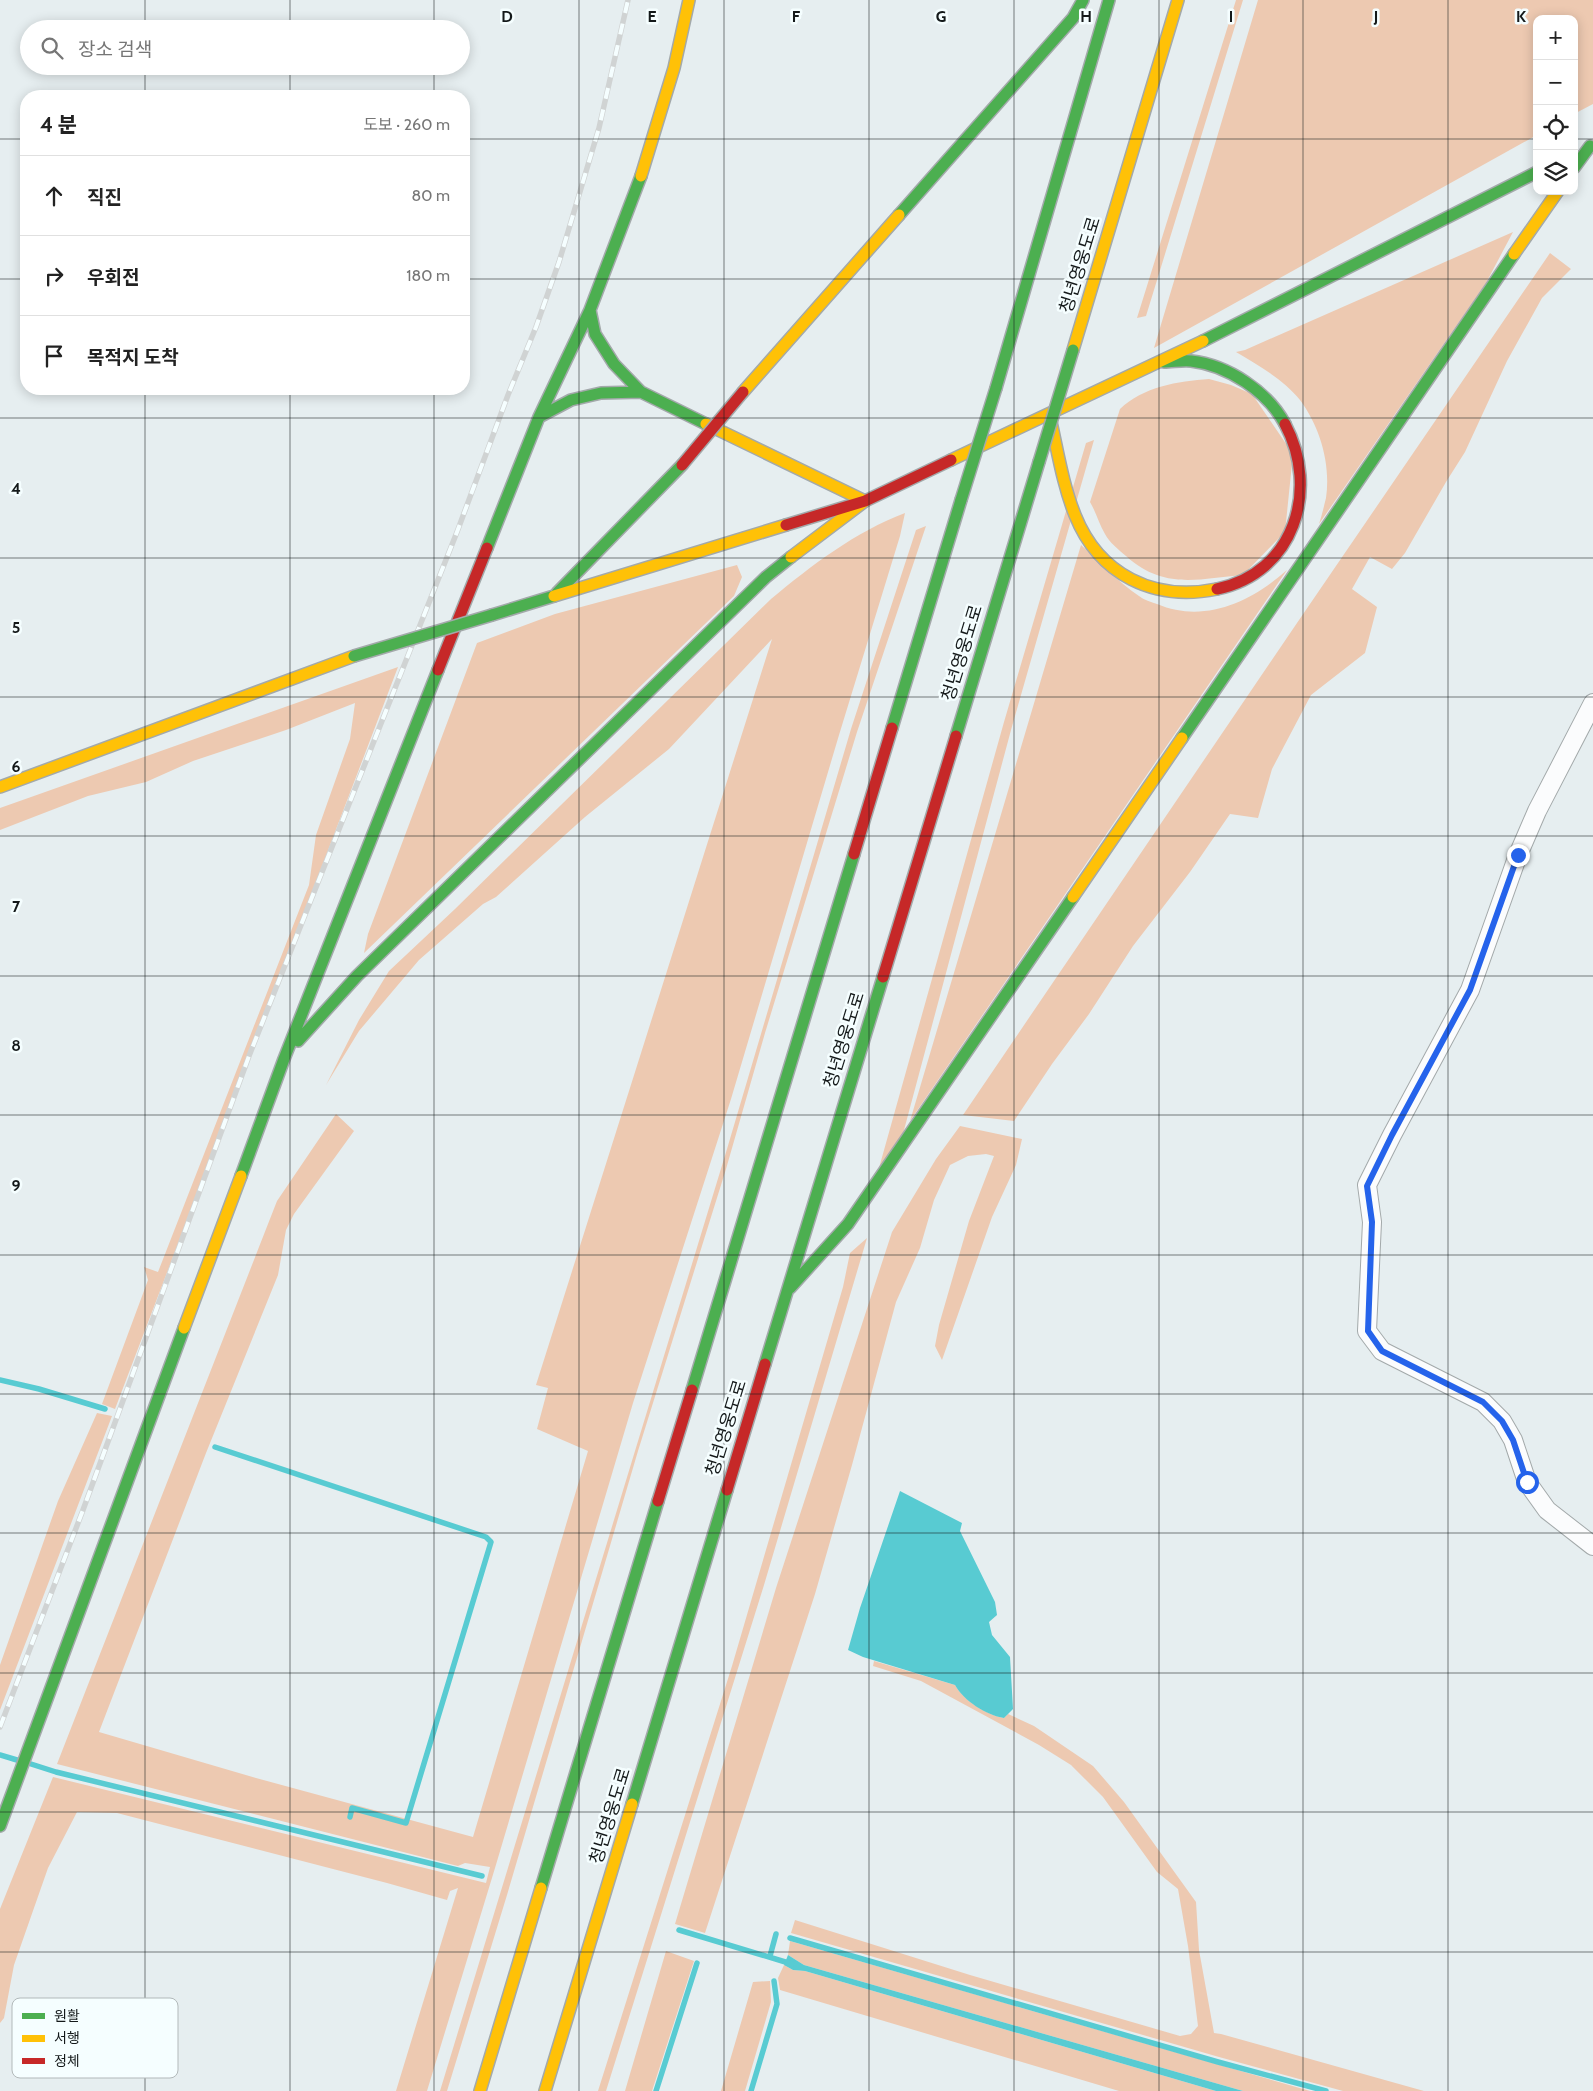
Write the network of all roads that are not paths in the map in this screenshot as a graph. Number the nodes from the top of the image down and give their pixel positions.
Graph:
1 (689, 0) edge
2 (1083, 0) edge
3 (1109, 0) edge
4 (1178, 0) edge
5 (1587, 148) edge
6 (1578, 162) edge
7 (1533, 174) edge
8 (1555, 195) edge
9 (590, 310) junction
10 (1160, 362) junction
11 (641, 392) junction
12 (539, 418) junction
13 (1051, 422) junction
14 (864, 501) junction
15 (554, 596) junction
16 (1593, 703) edge
17 (0, 787) edge
18 (284, 1059) junction
19 (785, 1293) junction
20 (1593, 1546) edge
21 (0, 1826) edge
22 (480, 2091) edge
23 (545, 2091) edge

1 - 9 main road
2 - 15 main road, bridge
3 - 22 main road, bridge
4 - 13 main road, 청년영웅도로, bridge
5 - 6 main road
7 - 10 main road
8 - 19 main road
9 - 11 main road
9 - 12 main road
10 - 13 main road
10 - 14 main road
11 - 12 main road
11 - 14 main road
12 - 18 main road
13 - 19 main road, 청년영웅도로, bridge
14 - 15 main road
14 - 18 main road
15 - 17 main road, bridge
16 - 20 street
18 - 21 main road
19 - 23 main road, 청년영웅도로

